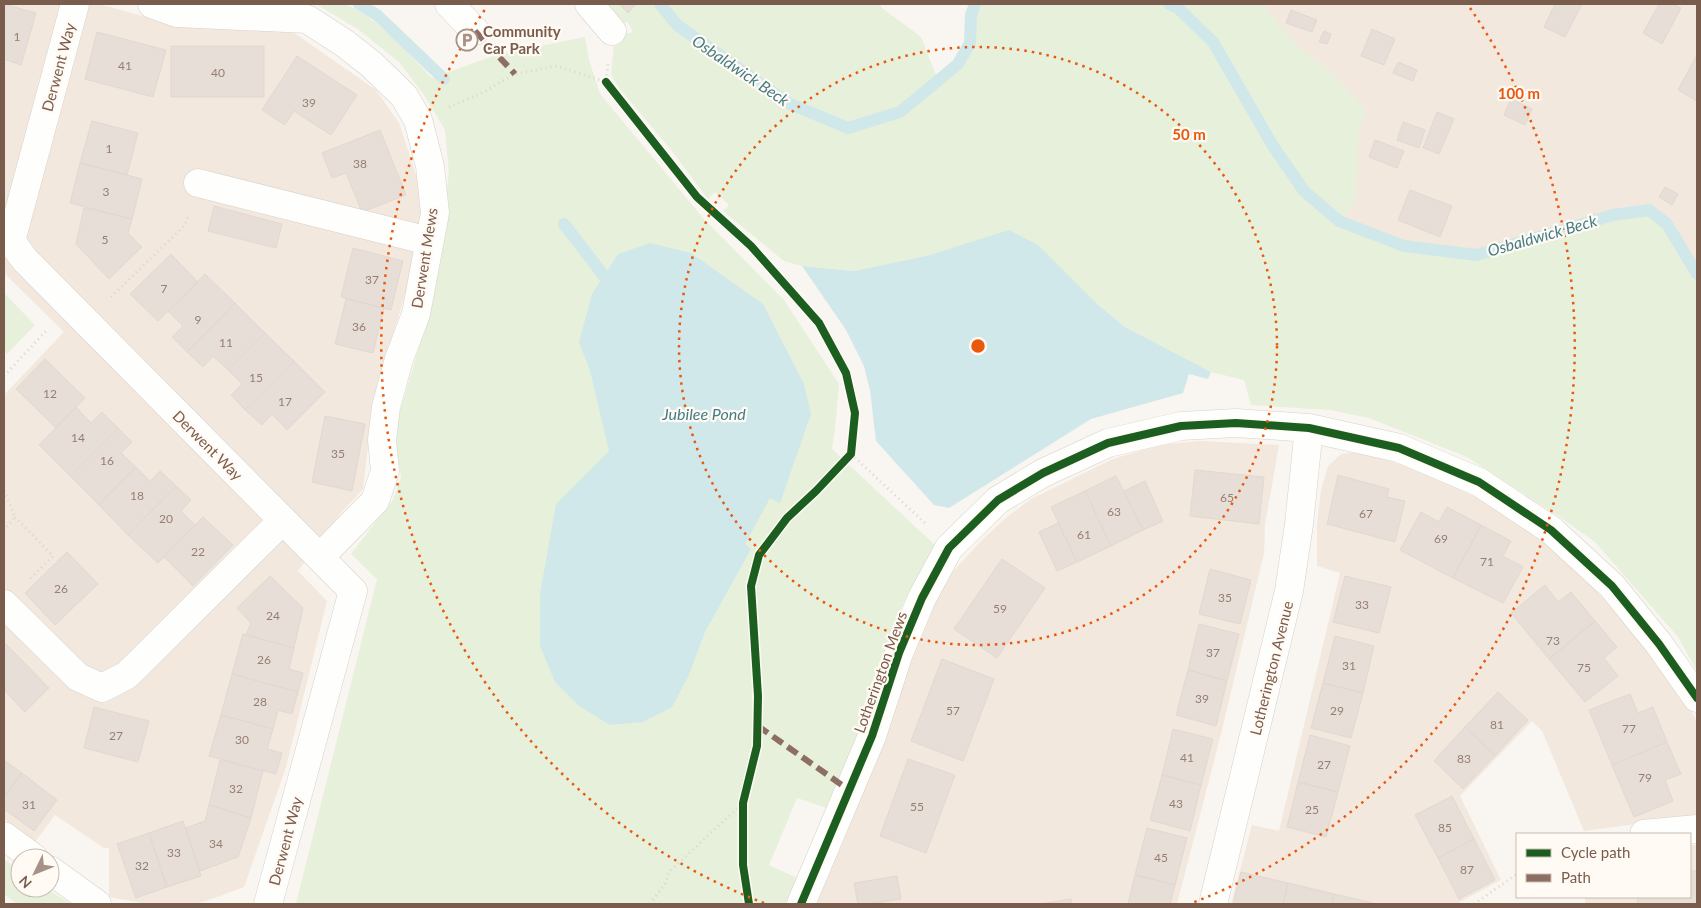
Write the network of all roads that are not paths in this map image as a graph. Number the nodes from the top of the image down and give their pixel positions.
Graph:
1 (75, 4) edge
2 (152, 4) edge
3 (449, 4) edge
4 (589, 4) edge
5 (476, 31) dead end
6 (612, 31) road end
7 (198, 183) road end
8 (429, 241) junction
9 (7, 242) edge
10 (1309, 428) junction
11 (283, 520) junction
12 (320, 557) junction
13 (4, 604) edge
14 (1697, 698) edge
15 (1697, 829) edge
16 (1655, 833) edge
17 (4, 836) edge
18 (20, 848) edge
19 (60, 877) edge
20 (97, 904) edge
21 (268, 904) edge
22 (801, 904) edge
23 (1213, 904) edge

1 - 9 street, Derwent Way
2 - 8 street, Derwent Mews
3 - 5 street
4 - 6 street
7 - 8 street
8 - 12 street, Derwent Mews
9 - 11 street, Derwent Way
10 - 14 street, Lotherington Mews
10 - 22 street, Lotherington Mews
10 - 23 street, Lotherington Avenue
11 - 12 street, Derwent Way
11 - 13 street
12 - 21 street, Derwent Way
15 - 16 street
17 - 18 street
19 - 20 street

